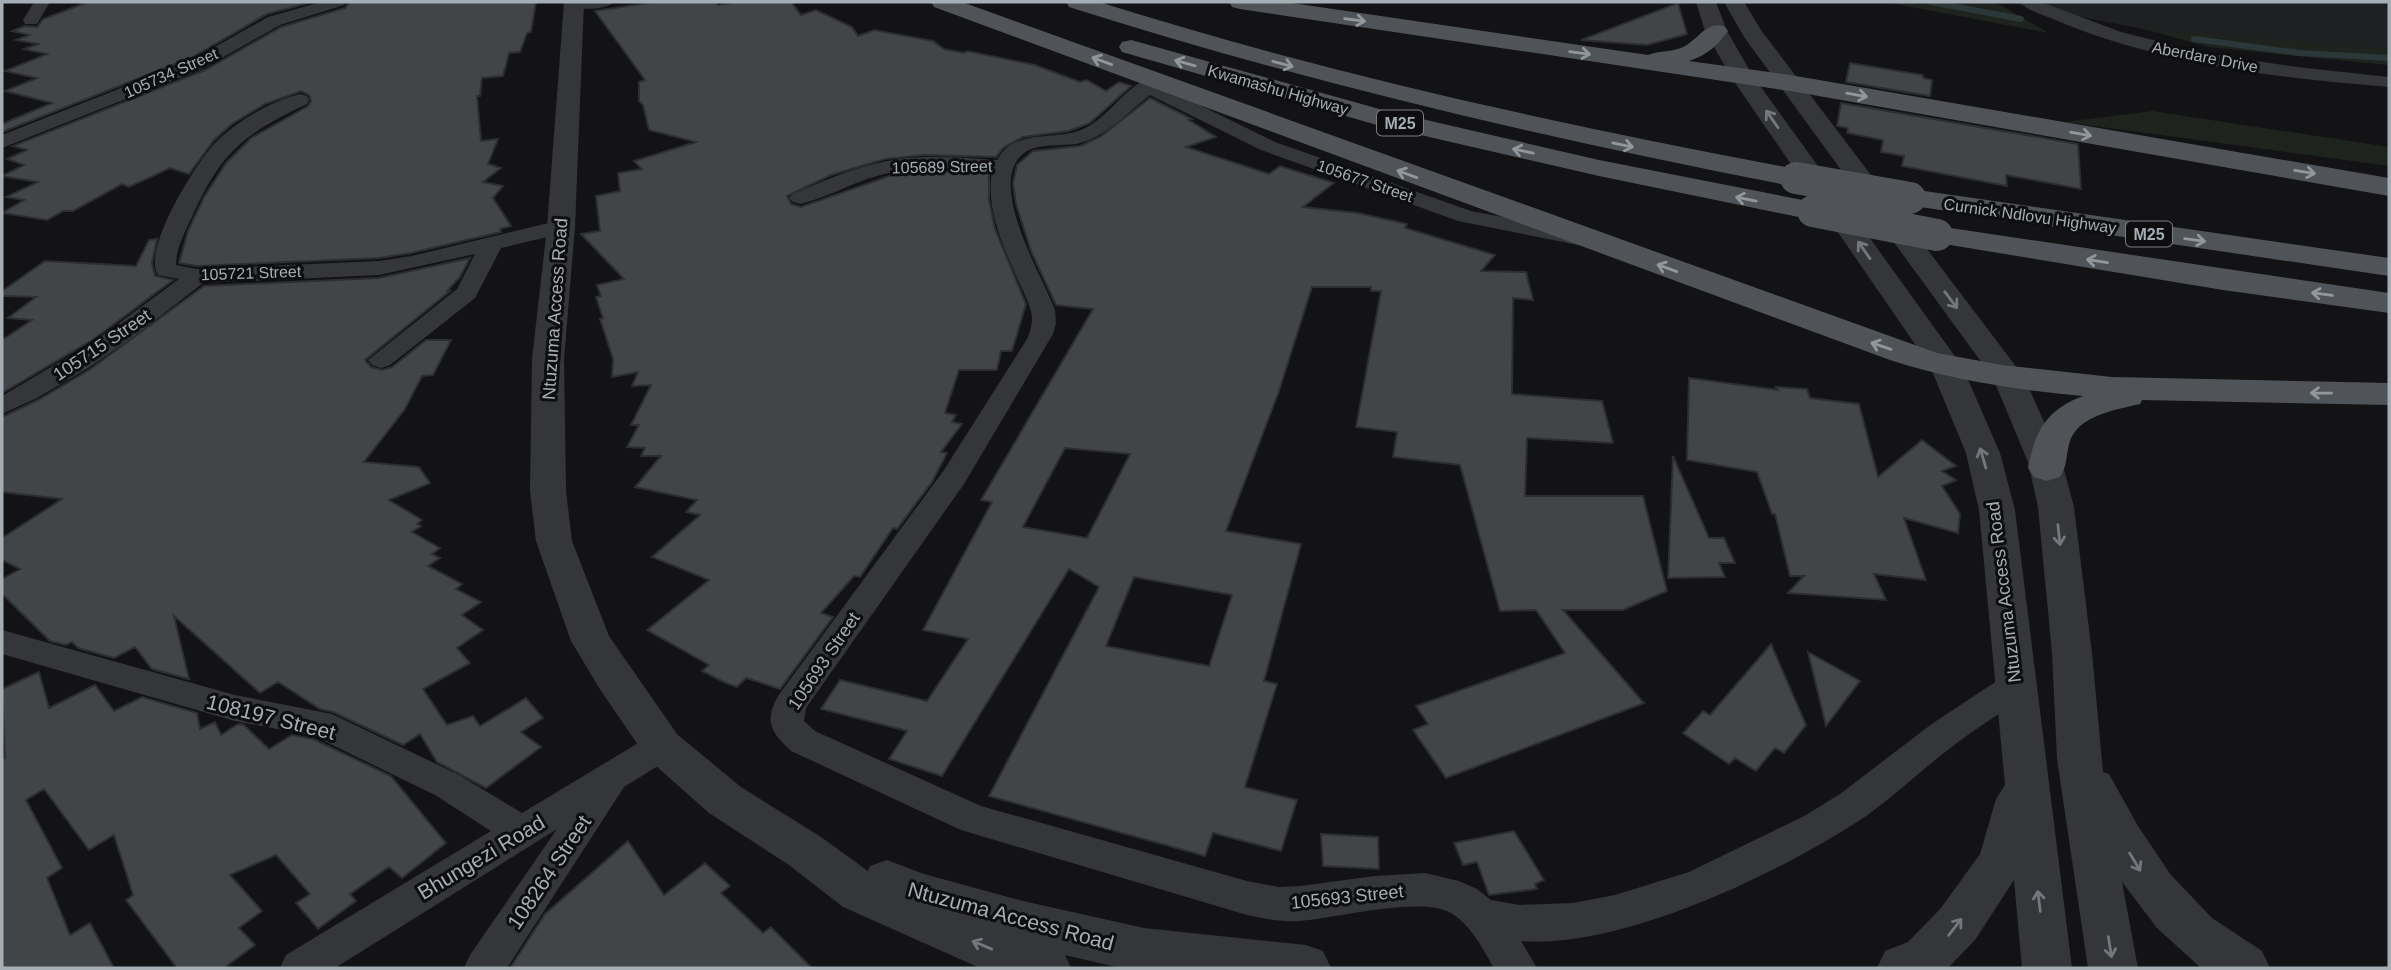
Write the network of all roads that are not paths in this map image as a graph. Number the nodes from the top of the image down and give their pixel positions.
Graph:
1 (42, 2) edge
2 (338, 2) edge
3 (585, 2) edge
4 (942, 2) edge
5 (995, 2) edge
6 (1077, 2) edge
7 (1240, 2) edge
8 (1706, 2) edge
9 (1734, 2) edge
10 (2028, 2) edge
11 (31, 20) dead end
12 (1716, 31) junction
13 (1633, 60) junction
14 (1742, 77) junction
15 (2389, 82) edge
16 (1151, 83) junction
17 (1790, 83) junction
18 (300, 100) dead end
19 (2, 142) edge
20 (1004, 166) junction
21 (1796, 178) joint
22 (2389, 187) edge
23 (800, 198) dead end
24 (1813, 211) joint
25 (561, 227) junction
26 (491, 245) junction
27 (2389, 267) edge
28 (197, 276) junction
29 (2389, 303) edge
30 (381, 360) dead end
31 (1946, 366) junction
32 (2008, 377) junction
33 (2163, 389) junction
34 (2389, 394) edge
35 (2, 406) edge
36 (2047, 468) junction
37 (2, 642) edge
38 (2015, 686) junction
39 (662, 746) junction
40 (2079, 759) junction
41 (2024, 768) junction
42 (614, 776) junction
43 (523, 832) junction
44 (805, 851) junction
45 (1481, 916) junction
46 (300, 968) edge
47 (484, 968) edge
48 (1046, 968) edge
49 (1306, 968) edge
50 (1517, 968) edge
51 (1902, 968) edge
52 (2047, 968) edge
53 (2113, 968) edge
54 (2245, 968) edge

1 - 11 street
2 - 19 street, 105734 Street
3 - 25 street, Ntuzuma Access Road
16 -> 4 main road
24 -> 5 main road, Kwamashu Highway / M25
6 -> 21 main road, Kwamashu Highway / M25
7 -> 13 main road
8 - 12 street, Ntuzuma Access Road
9 - 17 street
10 - 15 street, Aberdare Drive
12 - 13 main road
12 - 14 street, Ntuzuma Access Road
13 - 14 main road
14 - 17 main road
31 -> 14 street, Ntuzuma Access Road
16 - 20 street
31 -> 16 main road
17 -> 22 main road
17 -> 32 street
18 - 28 street, 105721 Street
20 - 23 street, 105689 Street
20 - 45 street, 105693 Street
21 -> 27 main road, Curnick Ndlovu Highway / M25, bridge
29 -> 24 main road, Curnick Ndlovu Highway / M25, bridge
25 - 26 street, 105721 Street
25 - 39 street, Ntuzuma Access Road
26 - 28 street, 105721 Street
26 - 30 street
28 - 35 street, 105715 Street
31 - 32 main road
38 -> 31 street, Ntuzuma Access Road
32 - 33 main road
32 - 36 street
34 -> 33 main road
33 - 36 main road
36 -> 40 street
37 - 43 street, 108197 Street
38 - 41 street, Ntuzuma Access Road
38 - 45 street
39 - 42 street, Bhungezi Road
39 - 44 street, Ntuzuma Access Road
40 -> 53 street
40 -> 54 street
51 -> 41 street
52 -> 41 street, Ntuzuma Access Road
42 - 43 street, Bhungezi Road
42 - 47 street, 108264 Street
43 - 46 street, Bhungezi Road
48 -> 44 street, Ntuzuma Access Road
44 - 49 street, Ntuzuma Access Road
45 - 50 street, 105693 Street

